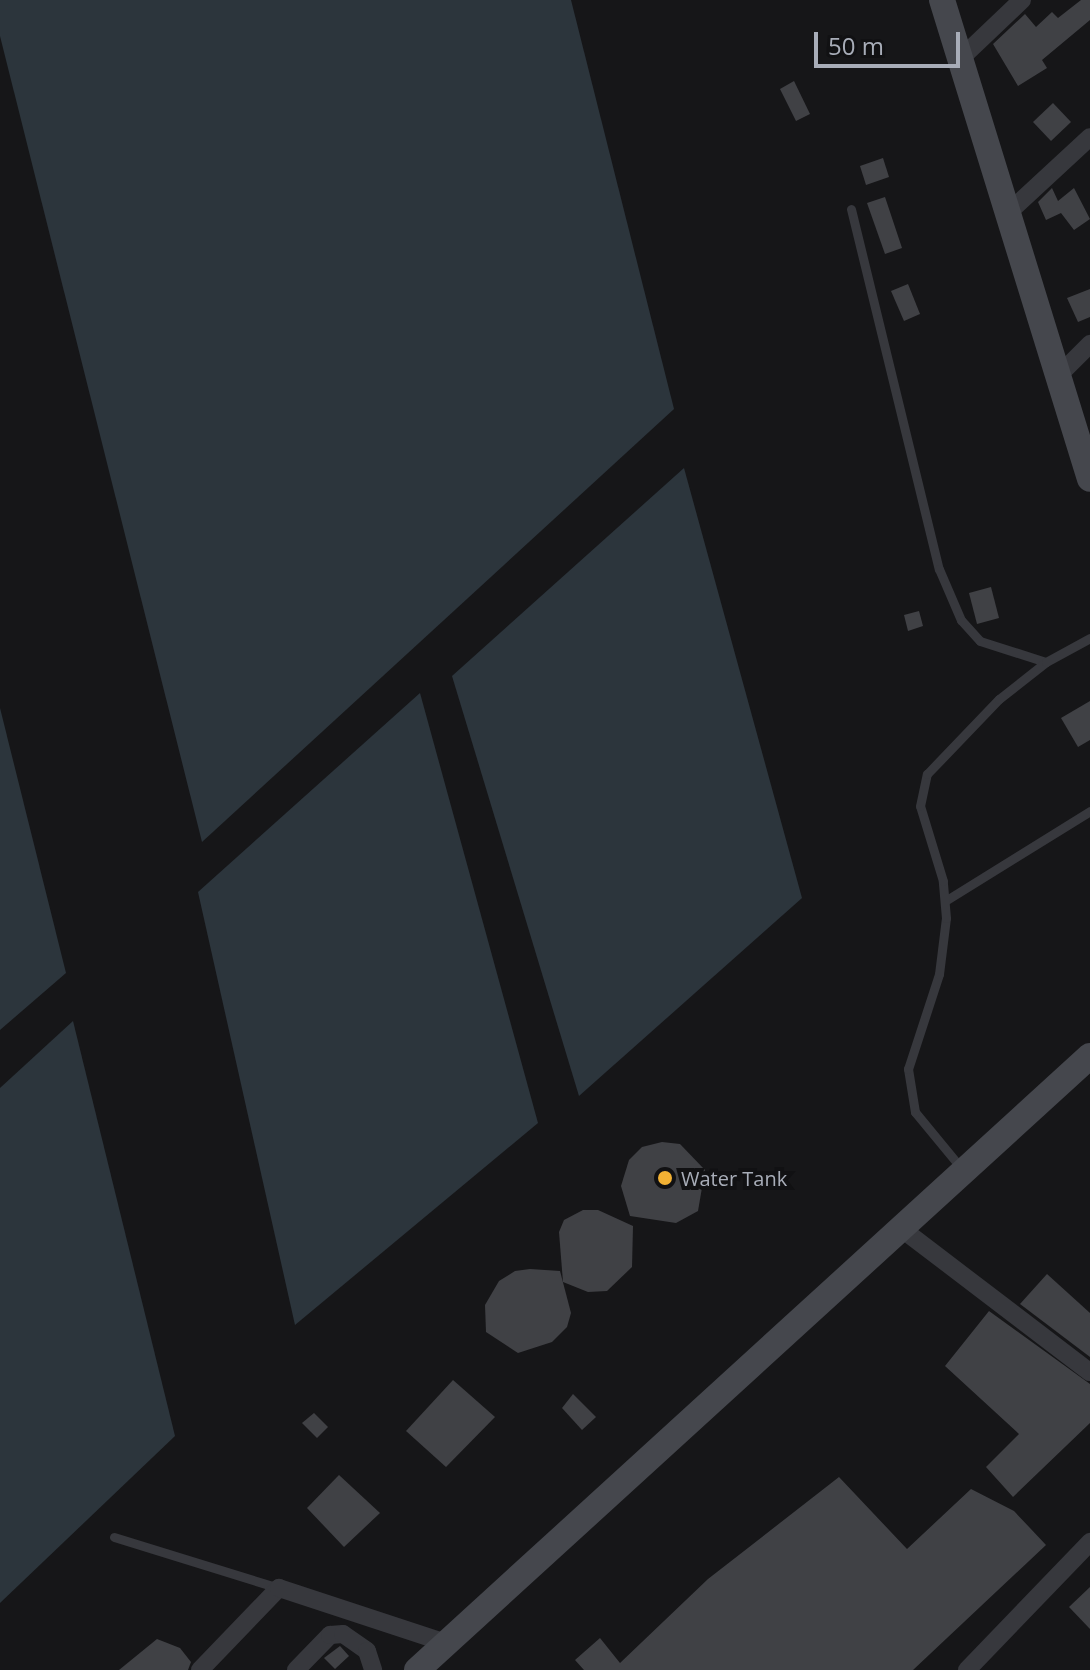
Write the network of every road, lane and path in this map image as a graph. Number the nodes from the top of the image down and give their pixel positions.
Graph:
1 (942, 0) edge
2 (1022, 0) edge
3 (959, 60) junction
4 (1090, 137) edge
5 (851, 209) dead end
6 (1009, 212) junction
7 (1090, 344) edge
8 (1057, 377) junction
9 (1090, 479) edge
10 (1090, 638) edge
11 (1046, 662) junction
12 (1090, 811) edge
13 (945, 901) junction
14 (1090, 1056) edge
15 (964, 1172) junction
16 (902, 1229) junction
17 (1090, 1372) edge
18 (114, 1537) dead end
19 (1090, 1542) edge
20 (279, 1588) junction
21 (446, 1643) junction
22 (200, 1670) edge
23 (296, 1670) edge
24 (373, 1670) edge
25 (417, 1670) edge
26 (967, 1670) edge

1 - 3 street
2 - 3 street
3 - 6 street
4 - 6 street
5 - 11 lane
6 - 8 street
7 - 8 street
8 - 9 street
10 - 11 lane
11 - 13 lane
12 - 13 lane
13 - 15 lane
14 - 15 street
15 - 16 street
16 - 17 street
16 - 21 street
18 - 20 lane
19 - 26 street
20 - 21 street
20 - 22 street
21 - 25 street
23 - 24 street

